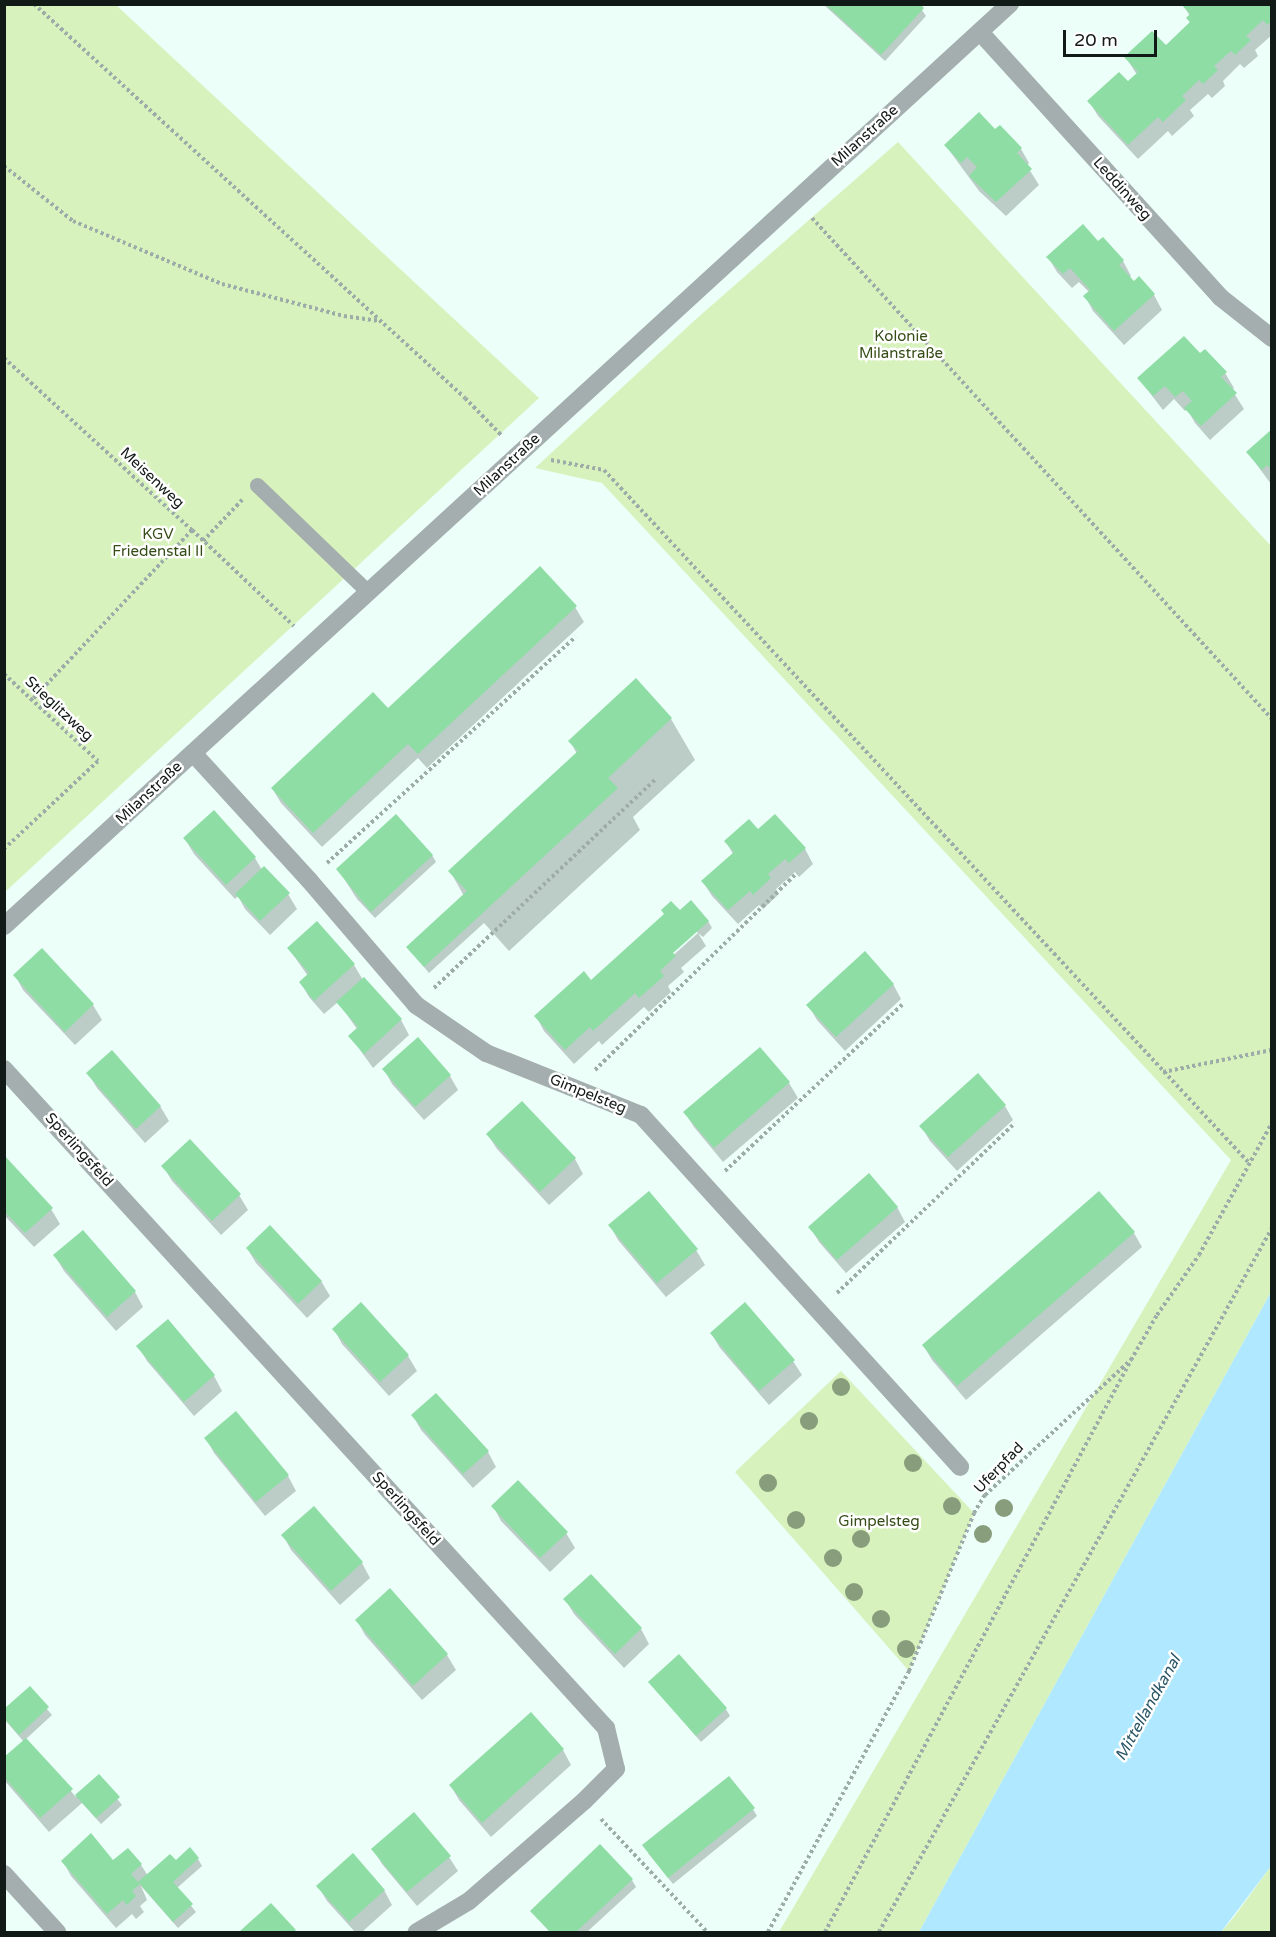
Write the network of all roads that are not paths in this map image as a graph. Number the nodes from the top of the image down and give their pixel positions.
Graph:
1 (1010, 4) edge
2 (980, 32) junction
3 (1272, 339) edge
4 (257, 485) road end
5 (368, 592) junction
6 (193, 753) junction
7 (4, 926) edge
8 (4, 1069) edge
9 (960, 1467) dead end
10 (4, 1874) edge
11 (57, 1932) edge
12 (417, 1932) edge

1 - 2 street, Milanstraße
2 - 3 street, Leddinweg
2 - 5 street, Milanstraße
4 - 5 lane
5 - 6 street, Milanstraße
6 - 7 street, Milanstraße
6 - 9 street, Gimpelsteg
8 - 12 street, Sperlingsfeld
10 - 11 street

